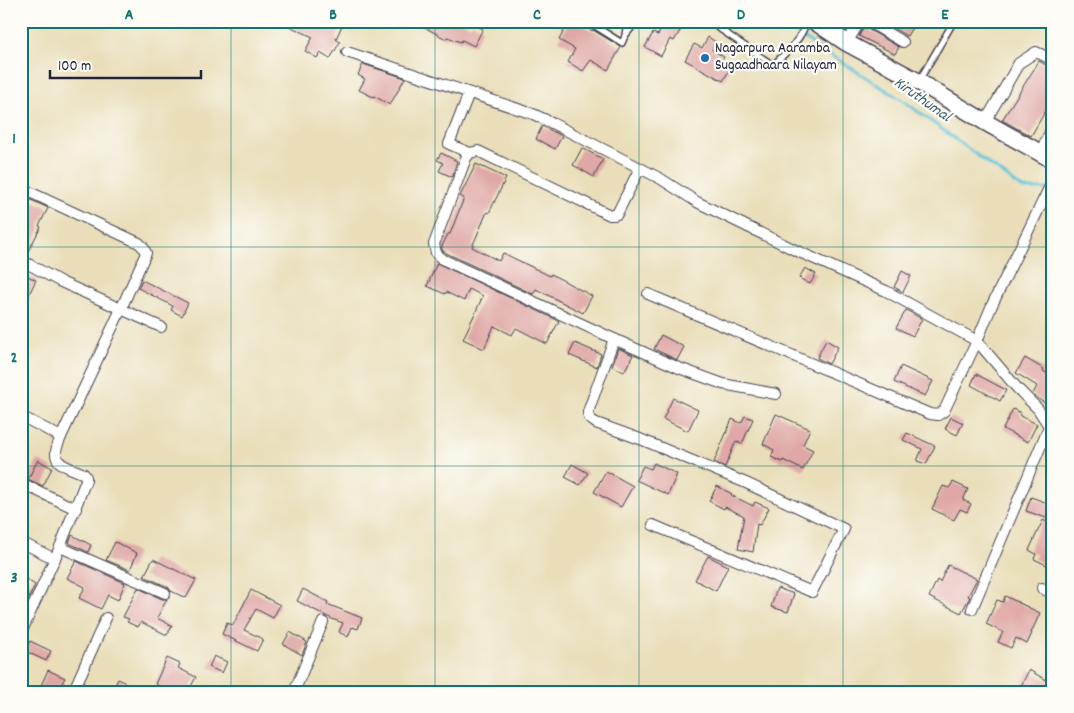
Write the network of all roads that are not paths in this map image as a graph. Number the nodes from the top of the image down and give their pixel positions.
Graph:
1 (586, 21) edge
2 (624, 21) edge
3 (637, 21) edge
4 (708, 21) edge
5 (807, 21) edge
6 (860, 21) edge
7 (867, 21) edge
8 (954, 21) edge
9 (809, 25) edge
10 (625, 36) junction
11 (903, 42) dead end
12 (847, 43) junction
13 (348, 52) dead end
14 (1053, 60) edge
15 (919, 82) junction
16 (469, 93) junction
17 (985, 122) junction
18 (1053, 126) edge
19 (470, 153) junction
20 (1046, 156) edge
21 (640, 168) junction
22 (1053, 180) edge
23 (21, 188) edge
24 (21, 260) edge
25 (648, 294) dead end
26 (121, 309) junction
27 (160, 326) dead end
28 (614, 339) junction
29 (977, 341) junction
30 (776, 394) dead end
31 (21, 416) edge
32 (1052, 424) edge
33 (61, 436) junction
34 (21, 483) edge
35 (76, 509) junction
36 (653, 525) dead end
37 (21, 542) edge
38 (60, 547) junction
39 (55, 559) junction
40 (1042, 588) dead end
41 (165, 593) dead end
42 (1053, 594) edge
43 (972, 609) dead end
44 (106, 618) dead end
45 (323, 622) dead end
46 (21, 633) edge
47 (73, 692) edge
48 (294, 692) edge

1 - 10 lane
2 - 10 lane
3 - 10 lane
4 - 9 lane
5 - 9 lane
6 - 12 street
7 - 11 street
8 - 15 lane
9 - 12 main road
12 - 15 main road
13 - 16 street
14 - 17 street
15 - 17 main road
16 - 19 street
16 - 21 street
17 - 20 main road
18 - 20 street
19 - 21 street
19 - 28 street
21 - 29 street
22 - 29 street
23 - 26 street
24 - 26 street
25 - 29 street
26 - 27 street
26 - 33 street
28 - 30 street
28 - 36 street
29 - 32 street
31 - 33 street
32 - 43 street
33 - 35 street
34 - 35 street
35 - 38 street
37 - 39 street
38 - 39 street
38 - 41 street
39 - 46 street
40 - 42 street
44 - 47 street
45 - 48 street

